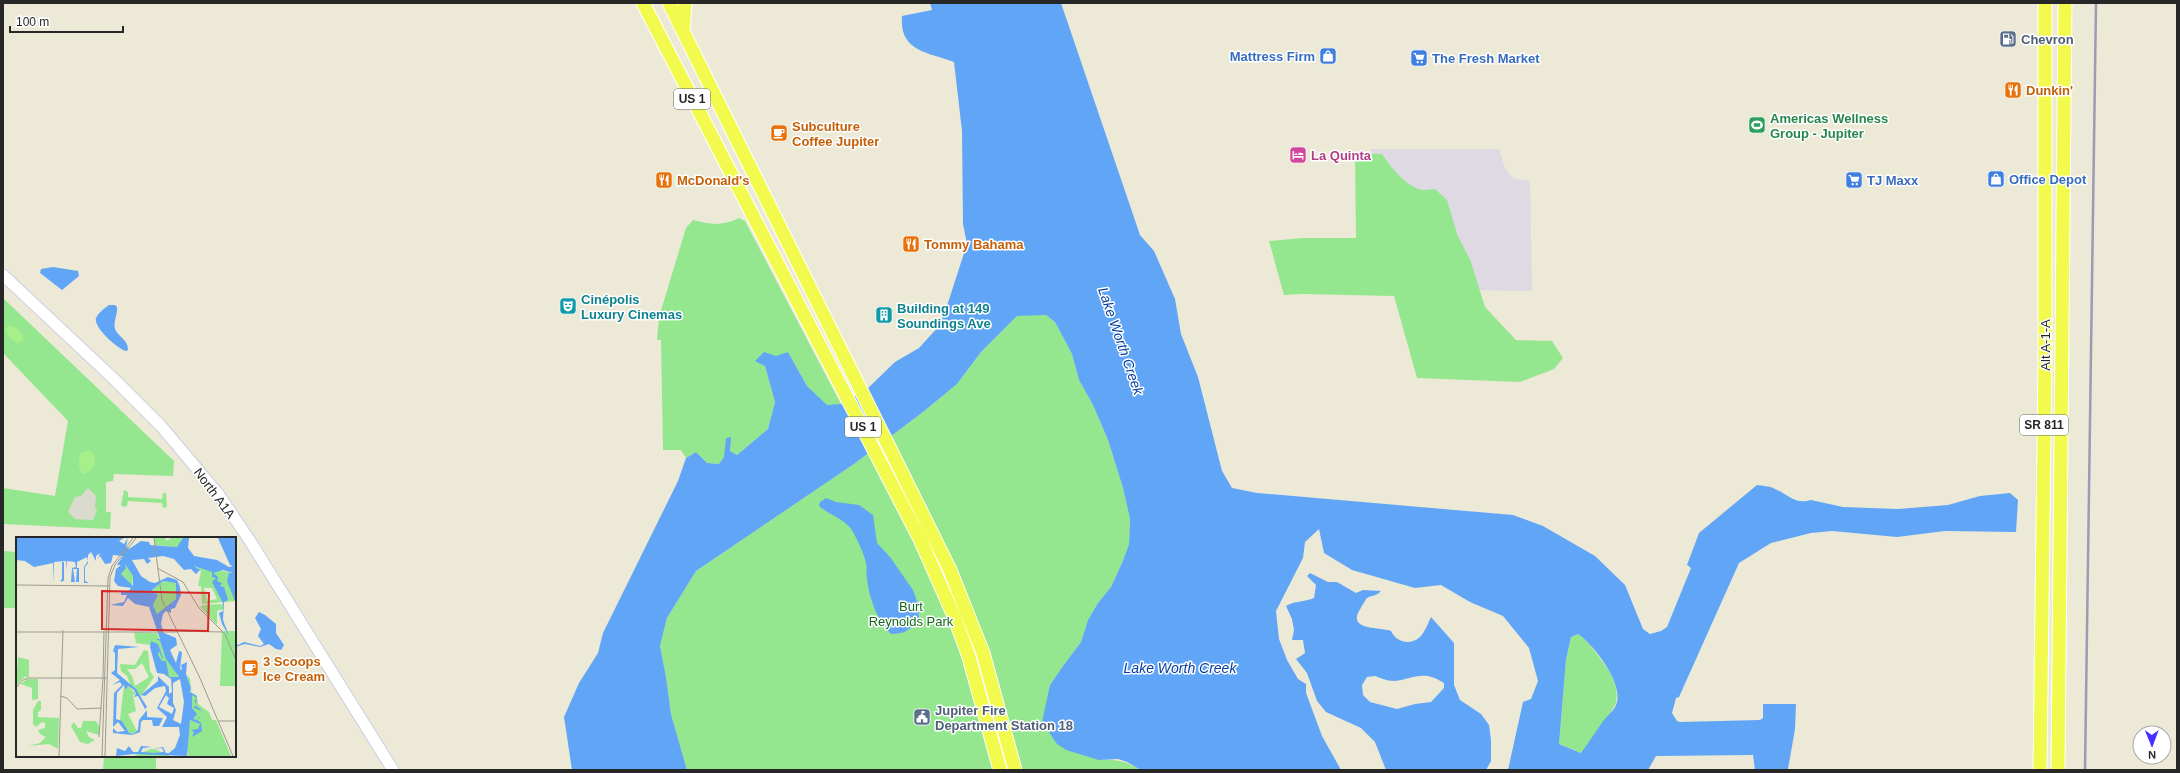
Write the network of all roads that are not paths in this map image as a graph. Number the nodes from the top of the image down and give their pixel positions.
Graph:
1 (643, 3) edge
2 (668, 3) edge
3 (685, 3) edge
4 (2045, 3) edge
5 (2065, 3) edge
6 (683, 33) junction
7 (2045, 163) junction
8 (2063, 255) junction
9 (3, 275) edge
10 (392, 770) edge
11 (1000, 770) edge
12 (1015, 770) edge
13 (2040, 770) edge
14 (2058, 770) edge

1 - 11 main road, US 1
2 - 6 main road, US 1
3 - 6 main road
4 - 7 main road, Alt A-1-A / SR 811
5 - 8 main road, Alt A-1-A / SR 811
6 - 12 main road, US 1
7 - 8 main road
7 - 13 main road, Alt A-1-A / SR 811
8 - 14 main road, Alt A-1-A / SR 811
9 - 10 street, North A1A

